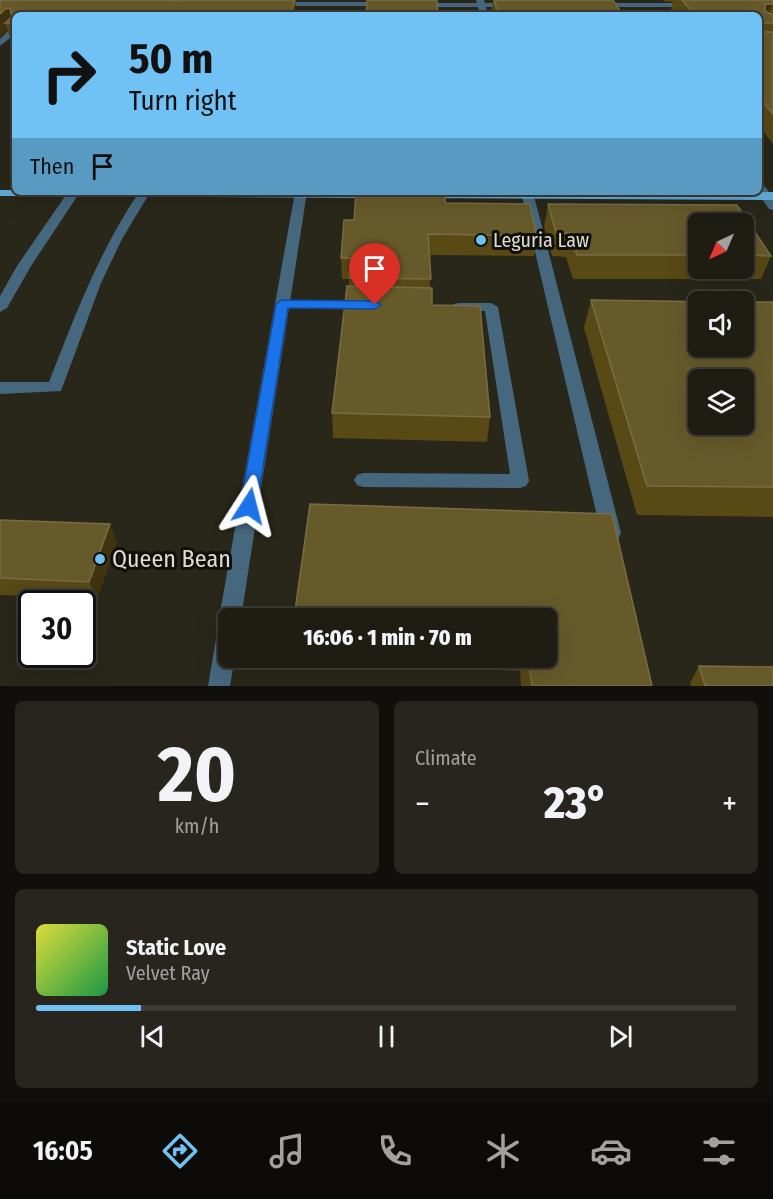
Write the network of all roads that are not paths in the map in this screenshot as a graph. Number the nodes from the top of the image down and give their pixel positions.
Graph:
1 (480, 2) edge
2 (630, 3) edge
3 (265, 4) edge
4 (393, 4) edge
5 (405, 4) edge
6 (521, 5) edge
7 (585, 5) edge
8 (697, 5) edge
9 (332, 6) edge
10 (12, 32) edge
11 (0, 44) edge
12 (72, 195) edge
13 (142, 195) edge
14 (301, 195) edge
15 (528, 195) edge
16 (708, 195) edge
17 (768, 196) edge
18 (282, 304) junction
19 (375, 305) edge
20 (444, 306) edge
21 (0, 308) edge
22 (0, 388) edge
23 (363, 480) dead end
24 (615, 549) edge
25 (232, 608) edge
26 (222, 668) edge
27 (219, 686) edge

1 - 5 street
1 - 6 street
2 - 7 street
2 - 8 street
3 - 9 street
4 - 9 street
10 - 11 street
12 - 21 street
13 - 22 street
14 - 18 street
15 - 24 street
16 - 17 main road
18 - 19 street
18 - 25 street
20 - 23 street
26 - 27 street

